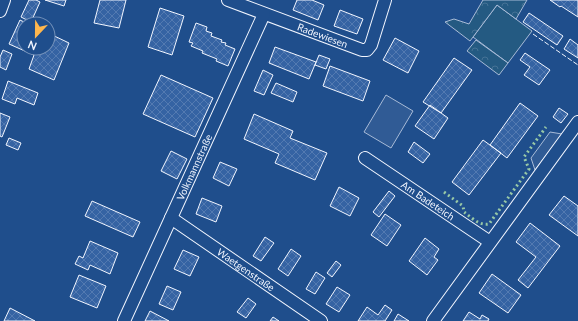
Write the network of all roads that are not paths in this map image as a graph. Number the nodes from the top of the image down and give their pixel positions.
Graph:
1 (4, 0) edge
2 (228, 0) edge
3 (385, 0) edge
4 (0, 11) edge
5 (264, 14) junction
6 (578, 122) edge
7 (365, 158) dead end
8 (171, 218) junction
9 (490, 242) junction
10 (124, 321) edge
11 (321, 321) edge
12 (433, 321) edge

1 - 4 street
2 - 5 street, Radewiesen
3 - 5 street, Radewiesen
5 - 8 street, Volkmannstraße
6 - 9 street
7 - 9 street, Am Badeteich
8 - 10 street, Volkmannstraße
8 - 11 street, Waetgenstraße
9 - 12 street

